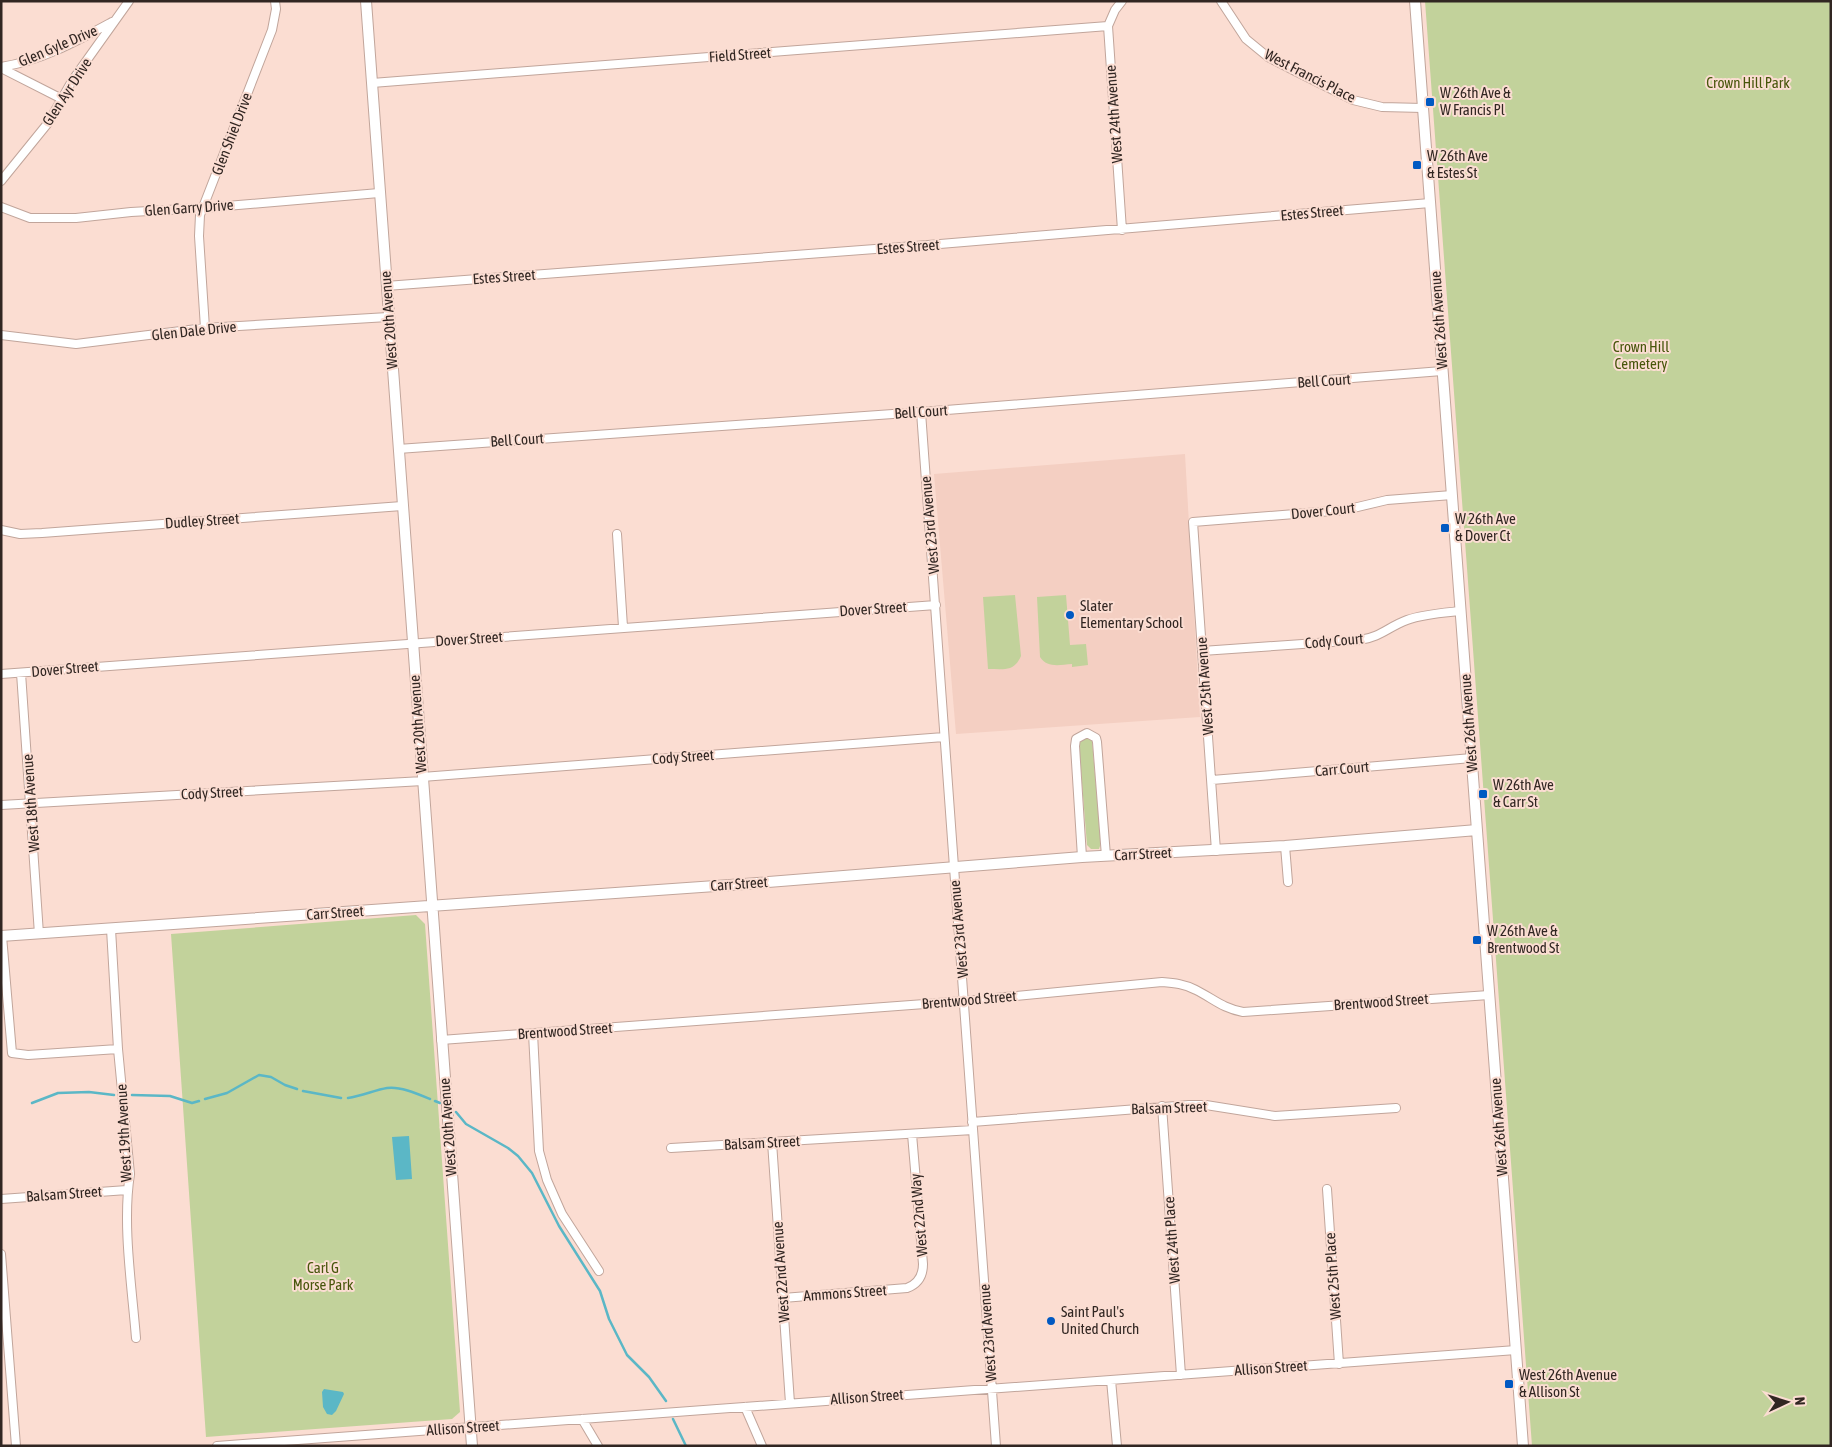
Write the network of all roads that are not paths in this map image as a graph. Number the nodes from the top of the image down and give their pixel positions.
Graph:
1 (129, 1) edge
2 (275, 1) edge
3 (366, 1) edge
4 (1122, 1) edge
5 (1221, 1) edge
6 (1415, 1) edge
7 (114, 21) junction
8 (1108, 26) junction
9 (1, 68) edge
10 (372, 83) junction
11 (62, 99) junction
12 (1423, 108) junction
13 (1, 181) edge
14 (379, 193) junction
15 (1430, 203) junction
16 (1, 207) edge
17 (202, 208) junction
18 (1122, 230) junction
19 (386, 286) junction
20 (388, 317) junction
21 (205, 328) junction
22 (1, 335) edge
23 (1442, 371) junction
24 (921, 412) junction
25 (398, 449) junction
26 (1452, 495) junction
27 (402, 506) junction
28 (1193, 522) joint
29 (1, 530) edge
30 (617, 534) dead end
31 (936, 605) junction
32 (1461, 611) junction
33 (623, 627) junction
34 (412, 643) junction
35 (1202, 651) junction
36 (21, 673) junction
37 (1, 674) edge
38 (944, 736) junction
39 (1472, 758) junction
40 (422, 779) junction
41 (1212, 780) junction
42 (31, 803) junction
43 (1, 805) edge
44 (1477, 830) junction
45 (1285, 846) junction
46 (1216, 850) junction
47 (1106, 856) junction
48 (1082, 857) junction
49 (954, 867) junction
50 (1288, 882) dead end
51 (431, 906) junction
52 (111, 929) junction
53 (39, 934) junction
54 (2, 936) edge
55 (1489, 994) junction
56 (965, 1001) junction
57 (533, 1033) junction
58 (441, 1040) junction
59 (118, 1049) junction
60 (1162, 1106) junction
61 (1396, 1108) dead end
62 (972, 1126) junction
63 (912, 1134) junction
64 (772, 1142) junction
65 (671, 1148) dead end
66 (1327, 1189) dead end
67 (127, 1190) junction
68 (1, 1199) edge
69 (1, 1254) edge
70 (598, 1271) dead end
71 (907, 1288) joint
72 (783, 1298) junction
73 (136, 1338) dead end
74 (1516, 1350) junction
75 (1339, 1364) junction
76 (1181, 1375) junction
77 (1111, 1380) junction
78 (992, 1388) junction
79 (790, 1403) junction
80 (745, 1407) junction
81 (582, 1419) junction
82 (471, 1427) junction
83 (16, 1446) edge
84 (217, 1446) edge
85 (472, 1446) edge
86 (598, 1446) edge
87 (762, 1446) edge
88 (996, 1446) edge
89 (1117, 1446) edge
90 (1523, 1446) edge

1 - 7 street, Glen Ayr Drive
2 - 17 street, Glen Shiel Drive
3 - 10 street, West 20th Avenue
4 - 8 street
5 - 12 street, West Francis Place
6 - 12 street, West 26th Avenue
7 - 9 street, Glen Gyle Drive
7 - 11 street, Glen Ayr Drive
8 - 10 street, Field Street
8 - 18 street, West 24th Avenue
9 - 11 street, Glen Gyle Drive
10 - 14 street, West 20th Avenue
11 - 13 street, Glen Ayr Drive
12 - 15 street, West 26th Avenue
14 - 17 street, Glen Garry Drive
14 - 19 street, West 20th Avenue
15 - 18 street, Estes Street
15 - 23 street, West 26th Avenue
16 - 17 street, Glen Garry Drive
17 - 21 street, Glen Shiel Drive
18 - 19 street, Estes Street
19 - 20 street, West 20th Avenue
20 - 21 street, Glen Dale Drive
20 - 25 street, West 20th Avenue
21 - 22 street, Glen Dale Drive
23 - 24 street, Bell Court
23 - 26 street, West 26th Avenue
24 - 25 street, Bell Court
24 - 31 street, West 23rd Avenue
25 - 27 street, West 20th Avenue
26 - 28 street, Dover Court
26 - 32 street, West 26th Avenue
27 - 29 street, Dudley Street
27 - 34 street, West 20th Avenue
28 - 35 street, West 25th Avenue
30 - 33 street
31 - 33 street, Dover Street
31 - 38 street, West 23rd Avenue
32 - 35 street, Cody Court
32 - 39 street, West 26th Avenue
33 - 34 street, Dover Street
34 - 36 street, Dover Street
34 - 40 street, West 20th Avenue
35 - 41 street, West 25th Avenue
36 - 37 street, Dover Street
36 - 42 street, West 18th Avenue
38 - 40 street, Cody Street
38 - 49 street, West 23rd Avenue
39 - 41 street, Carr Court
39 - 44 street, West 26th Avenue
40 - 42 street, Cody Street
40 - 51 street, West 20th Avenue
41 - 46 street, West 25th Avenue
42 - 43 street, Cody Street
42 - 53 street, West 18th Avenue
44 - 45 street, Carr Street
44 - 55 street, West 26th Avenue
45 - 46 street, Carr Street
45 - 50 street
46 - 47 street, Carr Street
47 - 48 street, Carr Street
47 - 48 street
48 - 49 street, Carr Street
49 - 51 street, Carr Street
49 - 56 street, West 23rd Avenue
51 - 52 street, Carr Street
51 - 58 street, West 20th Avenue
52 - 53 street, Carr Street
52 - 59 street, West 19th Avenue
53 - 54 street, Carr Street
54 - 59 street
55 - 56 street, Brentwood Street
55 - 74 street, West 26th Avenue
56 - 57 street, Brentwood Street
56 - 62 street, West 23rd Avenue
57 - 58 street, Brentwood Street
57 - 70 street
58 - 82 street, West 20th Avenue
59 - 67 street, West 19th Avenue
60 - 61 street, Balsam Street
60 - 62 street, Balsam Street
60 - 76 street, West 24th Place
62 - 63 street, Balsam Street
62 - 78 street, West 23rd Avenue
63 - 64 street, Balsam Street
63 - 71 street, West 22nd Way
64 - 65 street, Balsam Street
64 - 72 street, West 22nd Avenue
66 - 75 street, West 25th Place
67 - 68 street, Balsam Street
67 - 73 street, West 19th Avenue
69 - 83 street
71 - 72 street, Ammons Street
72 - 79 street, West 22nd Avenue
74 - 75 street, Allison Street
74 - 90 street, West 26th Avenue
75 - 76 street, Allison Street
76 - 77 street, Allison Street
77 - 78 street, Allison Street
77 - 89 street
78 - 79 street, Allison Street
78 - 88 street, West 23rd Avenue
79 - 80 street, Allison Street
80 - 81 street, Allison Street
80 - 87 street
81 - 82 street, Allison Street
81 - 86 street
82 - 84 street, Allison Street
82 - 85 street, West 20th Avenue

